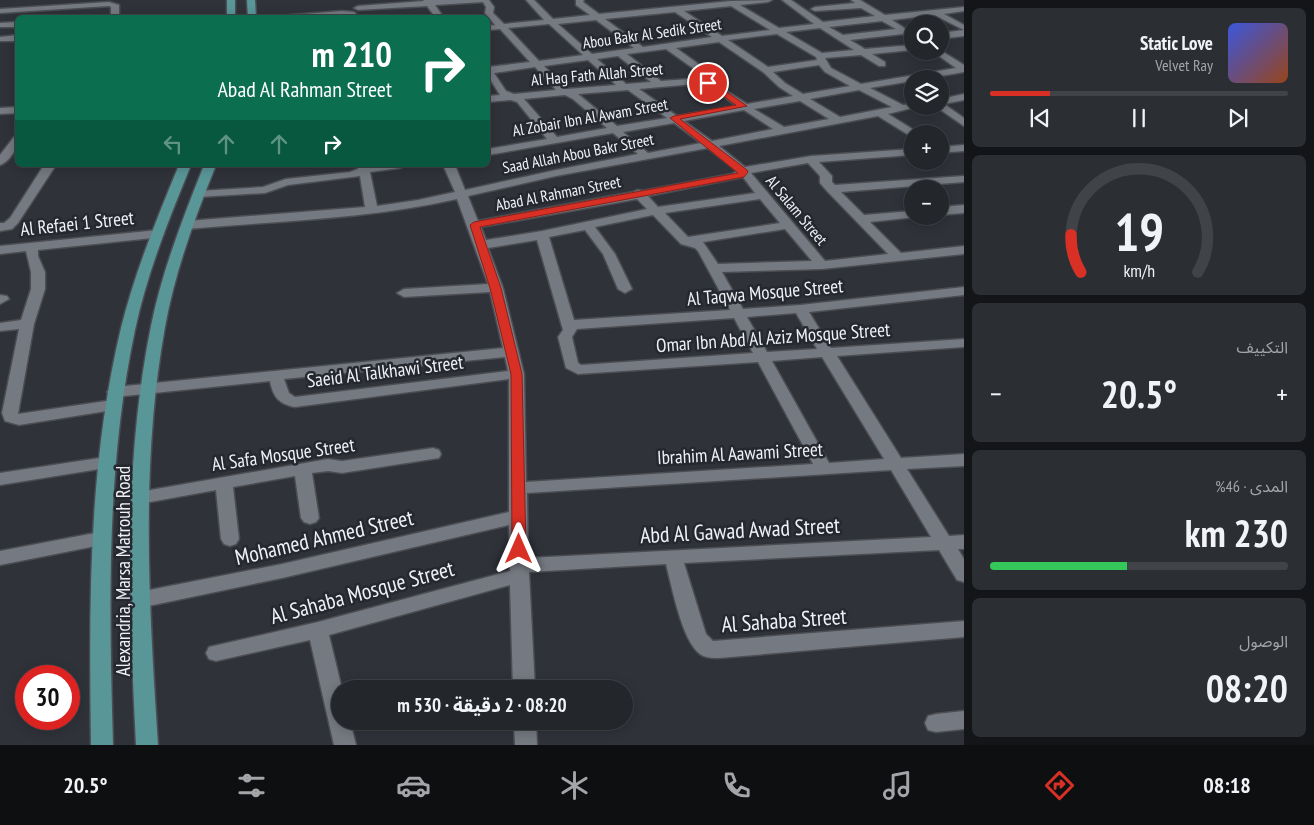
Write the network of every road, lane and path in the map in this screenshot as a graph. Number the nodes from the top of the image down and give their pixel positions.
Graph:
1 (231, 0) edge
2 (251, 0) edge
3 (484, 0) edge
4 (530, 0) edge
5 (580, 0) edge
6 (768, 0) edge
7 (786, 0) edge
8 (855, 0) edge
9 (945, 0) edge
10 (428, 2) edge
11 (731, 4) junction
12 (863, 5) junction
13 (374, 7) junction
14 (358, 8) dead end
15 (676, 9) junction
16 (815, 9) dead end
17 (963, 9) edge
18 (0, 11) edge
19 (937, 12) junction
20 (114, 15) edge
21 (231, 15) edge
22 (252, 15) edge
23 (317, 15) edge
24 (352, 15) edge
25 (379, 15) edge
26 (438, 15) edge
27 (599, 18) junction
28 (883, 18) junction
29 (551, 22) junction
30 (15, 24) edge
31 (0, 25) edge
32 (821, 25) junction
33 (504, 27) junction
34 (490, 28) edge
35 (964, 28) edge
36 (778, 31) junction
37 (904, 31) edge
38 (964, 33) edge
39 (904, 34) edge
40 (949, 35) edge
41 (15, 38) edge
42 (841, 38) junction
43 (1, 39) edge
44 (719, 39) junction
45 (668, 46) junction
46 (904, 48) edge
47 (642, 50) junction
48 (863, 52) junction
49 (620, 53) junction
50 (590, 57) junction
51 (964, 58) edge
52 (821, 59) junction
53 (949, 60) joint
54 (882, 64) dead end
55 (537, 65) junction
56 (964, 69) edge
57 (766, 70) junction
58 (490, 71) edge
59 (490, 74) edge
60 (709, 80) junction
61 (660, 84) junction
62 (627, 87) junction
63 (861, 87) junction
64 (564, 92) junction
65 (511, 97) junction
66 (800, 97) junction
67 (964, 98) edge
68 (490, 99) edge
69 (949, 100) edge
70 (743, 106) junction
71 (902, 109) joint
72 (15, 110) edge
73 (0, 111) edge
74 (949, 112) edge
75 (880, 113) junction
76 (674, 118) junction
77 (839, 121) junction
78 (964, 123) edge
79 (612, 129) junction
80 (904, 129) edge
81 (782, 132) junction
82 (554, 140) junction
83 (15, 143) edge
84 (710, 144) junction
85 (958, 148) edge
86 (490, 152) edge
87 (904, 153) edge
88 (646, 156) junction
89 (964, 158) edge
90 (811, 159) junction
91 (0, 163) edge
92 (15, 163) edge
93 (49, 167) edge
94 (184, 167) edge
95 (209, 167) edge
96 (450, 167) edge
97 (363, 168) edge
98 (744, 172) junction
99 (964, 179) edge
100 (831, 189) junction
101 (638, 193) junction
102 (199, 194) junction
103 (462, 194) junction
104 (764, 195) junction
105 (964, 209) edge
106 (372, 210) junction
107 (949, 210) edge
108 (656, 211) junction
109 (904, 215) edge
110 (860, 219) junction
111 (187, 225) junction
112 (474, 225) junction
113 (789, 225) junction
114 (588, 226) junction
115 (0, 227) edge
116 (158, 234) junction
117 (542, 235) junction
118 (685, 241) junction
119 (481, 245) junction
120 (32, 246) junction
121 (0, 250) edge
122 (964, 250) edge
123 (898, 257) junction
124 (822, 265) junction
125 (714, 268) junction
126 (496, 288) junction
127 (625, 289) dead end
128 (964, 291) edge
129 (404, 293) dead end
130 (800, 310) junction
131 (739, 314) junction
132 (27, 324) junction
133 (569, 325) junction
134 (0, 327) edge
135 (964, 343) edge
136 (511, 352) junction
137 (827, 353) junction
138 (763, 358) junction
139 (516, 374) junction
140 (276, 376) junction
141 (148, 389) junction
142 (114, 399) junction
143 (6, 403) edge
144 (433, 454) dead end
145 (964, 460) edge
146 (106, 463) junction
147 (896, 465) junction
148 (302, 470) junction
149 (825, 470) junction
150 (0, 479) edge
151 (224, 483) junction
152 (518, 488) junction
153 (139, 498) junction
154 (519, 516) junction
155 (310, 518) dead end
156 (100, 539) junction
157 (230, 539) dead end
158 (964, 542) edge
159 (944, 543) junction
160 (0, 558) edge
161 (672, 558) junction
162 (520, 570) junction
163 (964, 575) edge
164 (139, 600) junction
165 (318, 630) junction
166 (964, 630) edge
167 (216, 653) dead end
168 (524, 680) edge
169 (964, 720) edge
170 (936, 723) dead end
171 (526, 730) edge
172 (102, 745) edge
173 (147, 745) edge
174 (346, 745) edge
175 (526, 745) edge

1 - 21 main road
2 - 22 main road
3 - 10 street
3 - 33 street
4 - 29 street, Al Salam Street
5 - 27 street
6 - 11 street
7 - 32 street
8 - 12 street
9 - 17 street
10 - 13 street
10 - 26 street
11 - 15 street
11 - 36 street
12 - 16 street
12 - 28 street
13 - 14 street
13 - 25 street
15 - 27 street
15 - 44 street
17 - 19 street, Abou Bakr Al Sedik Street
18 - 20 street
19 - 28 street, Abou Bakr Al Sedik Street
19 - 35 street
23 - 24 street
27 - 29 street
27 - 47 street
28 - 32 street, Abou Bakr Al Sedik Street
28 - 37 street
29 - 33 street
29 - 50 street, Al Salam Street
30 - 31 street
32 - 36 street, Abou Bakr Al Sedik Street
32 - 42 street
33 - 34 street
33 - 55 street
36 - 44 street, Abou Bakr Al Sedik Street
36 - 52 street
38 - 40 street
39 - 42 street
41 - 43 street
42 - 48 street
44 - 45 street, Abou Bakr Al Sedik Street
44 - 57 street
45 - 47 street, Abou Bakr Al Sedik Street
45 - 60 street
46 - 48 street
47 - 49 street, Abou Bakr Al Sedik Street
48 - 52 street
48 - 54 street
49 - 50 street, Abou Bakr Al Sedik Street
49 - 61 street
50 - 55 street, Abou Bakr Al Sedik Street
50 - 62 street, Al Salam Street
51 - 53 street
52 - 57 street
52 - 63 street
53 - 56 street
55 - 58 street, Abou Bakr Al Sedik Street
55 - 64 street
56 - 63 street, Al Zobair Ibn Al Awam Street
57 - 66 street
59 - 65 street
60 - 61 street, Al Hag Fath Allah Street
60 - 70 street
61 - 62 street, Al Hag Fath Allah Street
62 - 64 street, Al Hag Fath Allah Street
62 - 76 street, Al Salam Street
63 - 66 street, Al Zobair Ibn Al Awam Street
63 - 71 street
64 - 65 street, Al Hag Fath Allah Street
64 - 79 street
65 - 68 street, Al Hag Fath Allah Street
65 - 82 street
66 - 70 street, Al Zobair Ibn Al Awam Street
66 - 77 street
67 - 69 street
70 - 76 street, Al Zobair Ibn Al Awam Street
70 - 81 street
71 - 75 street, Saad Allah Abou Bakr Street
72 - 73 street
74 - 78 street
75 - 77 street, Saad Allah Abou Bakr Street
75 - 80 street
76 - 79 street, Al Zobair Ibn Al Awam Street
76 - 84 street, Al Salam Street
77 - 81 street, Saad Allah Abou Bakr Street
79 - 82 street, Al Zobair Ibn Al Awam Street
79 - 88 street
81 - 84 street, Saad Allah Abou Bakr Street
82 - 86 street, Al Zobair Ibn Al Awam Street
83 - 91 street
84 - 88 street, Saad Allah Abou Bakr Street
84 - 98 street, Al Salam Street
85 - 89 street
87 - 90 street, Abad Al Rahman Street
88 - 103 street, Saad Allah Abou Bakr Street
90 - 98 street, Abad Al Rahman Street
90 - 100 street
91 - 92 street
93 - 115 street
94 - 116 main road, Alexandria, Marsa Matrouh Road
95 - 102 main road, Alexandria, Marsa Matrouh Road
96 - 103 street
97 - 102 street
97 - 106 street
98 - 101 street, Abad Al Rahman Street
98 - 104 street, Al Salam Street
99 - 100 street
100 - 110 street
101 - 108 street
101 - 112 street, Abad Al Rahman Street
102 - 111 main road, Alexandria, Marsa Matrouh Road
103 - 106 street, Saad Allah Abou Bakr Street
103 - 112 street
104 - 108 street
104 - 113 street, Al Salam Street
105 - 107 street
106 - 111 street, Saad Allah Abou Bakr Street
108 - 114 street
108 - 118 street
109 - 110 street
110 - 123 street
111 - 141 main road, Alexandria, Marsa Matrouh Road
112 - 119 street
113 - 118 street
113 - 124 street, Al Salam Street
114 - 117 street
114 - 127 street
116 - 120 street, Al Refaei 1 Street
116 - 142 main road, Alexandria, Marsa Matrouh Road
117 - 119 street
117 - 133 street
118 - 125 street
119 - 126 street
120 - 121 street, Al Refaei 1 Street
120 - 132 street
122 - 123 street
123 - 124 street
124 - 125 street
125 - 131 street
126 - 129 street
126 - 136 street
128 - 130 street, Al Taqwa Mosque Street
130 - 131 street, Al Taqwa Mosque Street
130 - 137 street
131 - 133 street, Al Taqwa Mosque Street
131 - 138 street
132 - 134 street
132 - 143 street
133 - 138 street, Omar Ibn Abd Al Aziz Mosque Street
135 - 137 street, Omar Ibn Abd Al Aziz Mosque Street
136 - 139 street
136 - 140 street, Saeid Al Talkhawi Street
137 - 138 street, Omar Ibn Abd Al Aziz Mosque Street
137 - 147 street
138 - 149 street
139 - 140 street, Saeid Al Talkhawi Street
139 - 152 street
140 - 141 street, Saeid Al Talkhawi Street
141 - 142 street, Saeid Al Talkhawi Street
141 - 153 main road, Alexandria, Marsa Matrouh Road
142 - 143 street, Saeid Al Talkhawi Street
142 - 146 main road, Alexandria, Marsa Matrouh Road
144 - 148 street, Al Safa Mosque Street
145 - 147 street, Ibrahim Al Aawami Street
146 - 150 street
146 - 156 main road, Alexandria, Marsa Matrouh Road
147 - 149 street, Ibrahim Al Aawami Street
147 - 159 street
148 - 151 street, Al Safa Mosque Street
148 - 155 street
149 - 152 street, Ibrahim Al Aawami Street
151 - 153 street, Al Safa Mosque Street
151 - 157 street
152 - 154 street
153 - 164 main road, Alexandria, Marsa Matrouh Road
154 - 162 street
154 - 164 street, Mohamed Ahmed Street
156 - 160 street
156 - 172 main road, Alexandria, Marsa Matrouh Road
158 - 159 street, Abd Al Gawad Awad Street
159 - 161 street, Abd Al Gawad Awad Street
159 - 163 street
161 - 162 street, Abd Al Gawad Awad Street
161 - 166 street, Al Sahaba Street
162 - 165 street, Al Sahaba Mosque Street
162 - 168 street
164 - 173 main road, Alexandria, Marsa Matrouh Road
165 - 167 street, Al Sahaba Mosque Street
165 - 174 street
169 - 170 street
171 - 175 street

